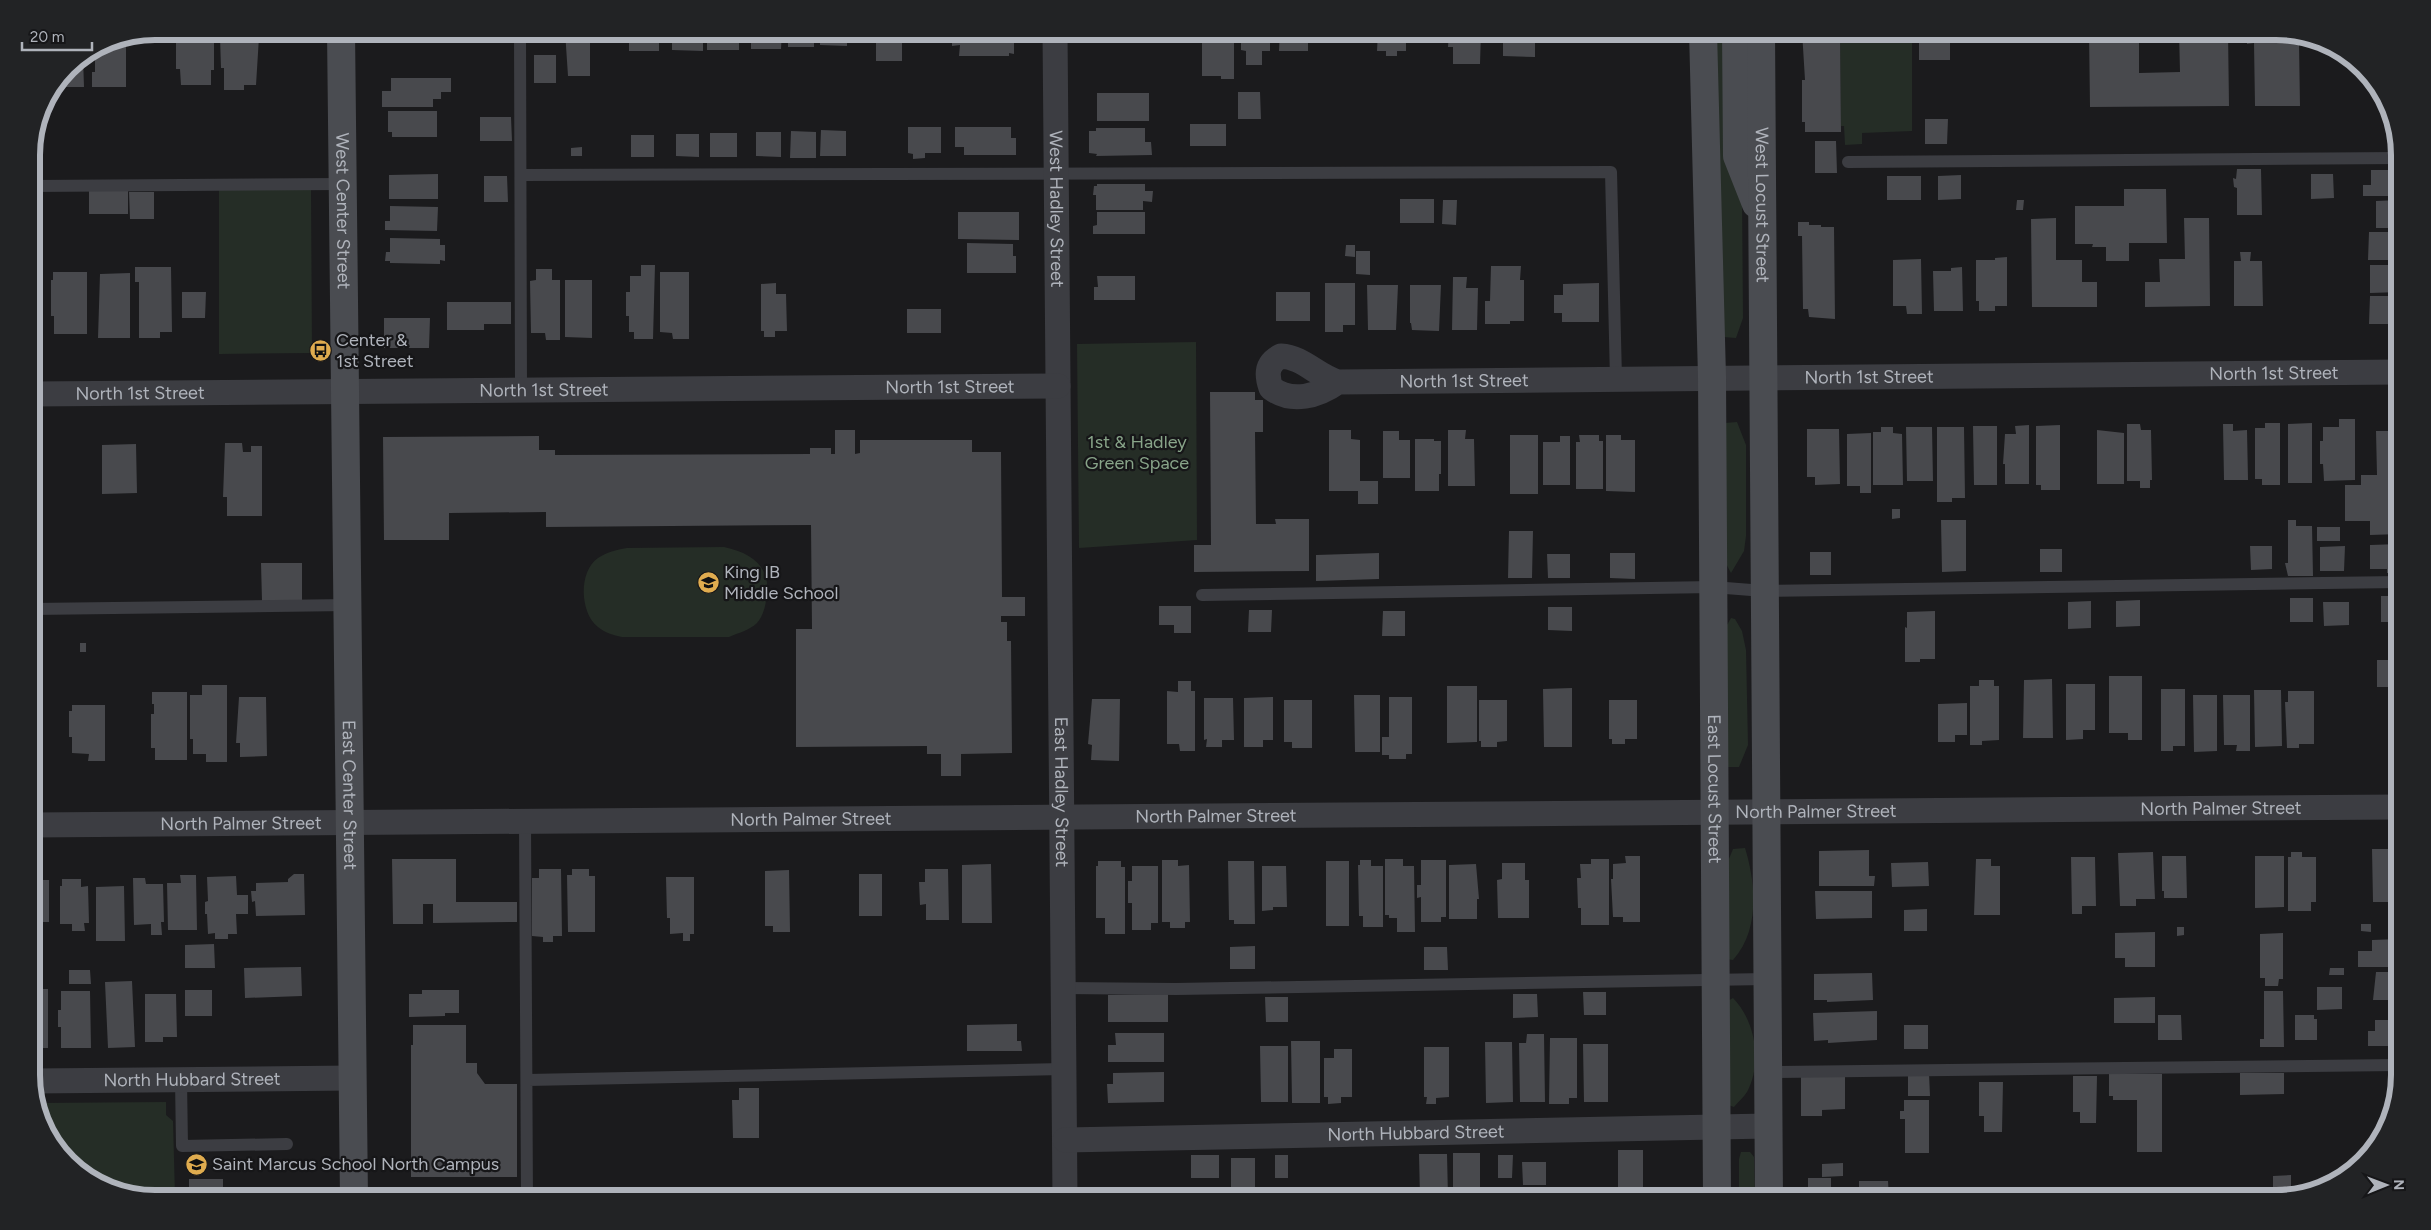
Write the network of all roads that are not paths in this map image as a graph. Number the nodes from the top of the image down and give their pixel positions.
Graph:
1 (342, 40) edge
2 (520, 40) edge
3 (1055, 40) edge
4 (1703, 40) edge
5 (1736, 40) edge
6 (1761, 40) edge
7 (2391, 158) edge
8 (1848, 162) dead end
9 (1056, 172) junction
10 (522, 175) junction
11 (342, 184) junction
12 (40, 186) edge
13 (1762, 220) junction
14 (2391, 372) edge
15 (1712, 377) junction
16 (1763, 378) junction
17 (1616, 379) junction
18 (1338, 382) dead end
19 (1058, 386) junction
20 (521, 390) junction
21 (346, 392) junction
22 (40, 394) edge
23 (2391, 582) edge
24 (1713, 587) junction
25 (1764, 591) junction
26 (1202, 595) dead end
27 (348, 605) junction
28 (40, 609) edge
29 (2391, 807) edge
30 (1714, 812) junction
31 (1766, 812) junction
32 (1062, 817) junction
33 (525, 821) junction
34 (350, 822) junction
35 (40, 825) edge
36 (1715, 978) junction
37 (1767, 979) junction
38 (1062, 988) junction
39 (2391, 1066) edge
40 (1063, 1069) junction
41 (1768, 1072) junction
42 (353, 1078) junction
43 (181, 1080) junction
44 (528, 1080) junction
45 (40, 1081) edge
46 (1716, 1126) junction
47 (1768, 1126) junction
48 (1065, 1140) junction
49 (287, 1144) dead end
50 (354, 1190) edge
51 (527, 1190) edge
52 (1065, 1190) edge
53 (1717, 1190) edge
54 (1768, 1190) edge

1 - 11 main road, West Center Street
2 - 10 lane
3 - 9 street, West Hadley Street
4 - 15 main road
5 - 13 main road
6 - 13 main road, West Locust Street
7 - 8 lane
9 - 10 lane
9 - 17 lane
9 - 19 street, West Hadley Street
10 - 20 lane
11 - 12 lane
11 - 21 main road, West Center Street
13 - 16 main road, West Locust Street
14 - 16 street, North 1st Street
15 - 16 street, North 1st Street
15 - 17 street, North 1st Street
15 - 24 main road, East Locust Street
16 - 25 main road
17 - 18 street, North 1st Street
19 - 20 street, North 1st Street
19 - 32 street, East Hadley Street
20 - 21 street, North 1st Street
21 - 22 street, North 1st Street
21 - 27 main road, East Center Street
23 - 25 lane
24 - 25 lane
24 - 26 lane
24 - 30 main road, East Locust Street
25 - 31 main road
27 - 28 lane
27 - 34 main road, East Center Street
29 - 31 street, North Palmer Street
30 - 31 street, North Palmer Street
30 - 32 street, North Palmer Street
30 - 36 main road, East Locust Street
31 - 37 main road
32 - 33 street, North Palmer Street
32 - 38 street, East Hadley Street
33 - 34 street, North Palmer Street
33 - 44 lane
34 - 35 street, North Palmer Street
34 - 42 main road, East Center Street
36 - 37 lane
36 - 38 lane
36 - 46 main road, East Locust Street
37 - 41 main road
38 - 40 street, East Hadley Street
39 - 41 lane
40 - 44 lane
40 - 48 street, East Hadley Street
41 - 47 main road
42 - 43 street, North Hubbard Street
42 - 50 main road, East Center Street
43 - 45 street, North Hubbard Street
43 - 49 lane
44 - 51 lane
46 - 47 street, North Hubbard Street
46 - 48 street, North Hubbard Street
46 - 53 main road, East Locust Street
47 - 54 main road
48 - 52 street, East Hadley Street

